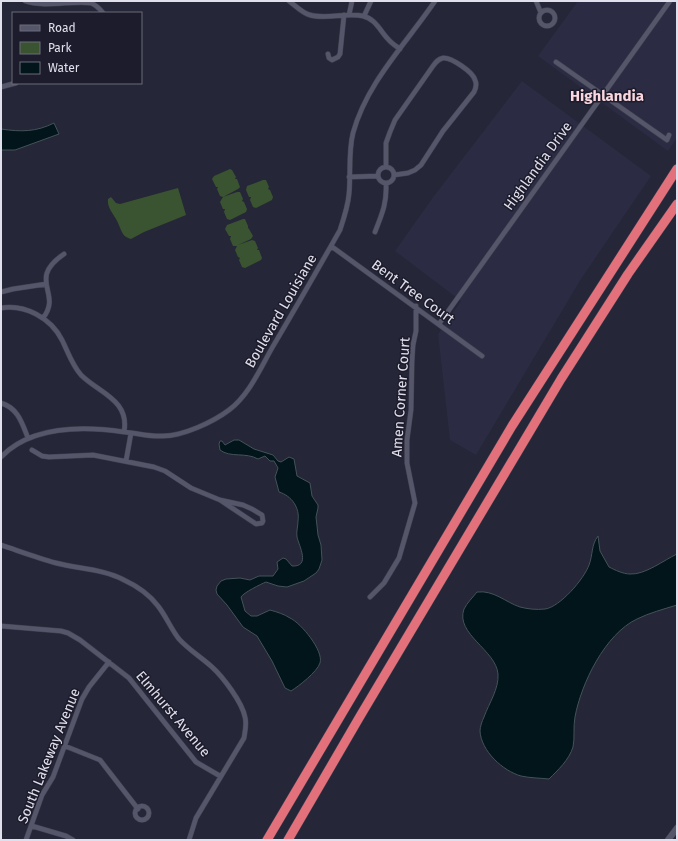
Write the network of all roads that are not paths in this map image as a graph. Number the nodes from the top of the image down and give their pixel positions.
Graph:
1 (25, 1) edge
2 (289, 1) edge
3 (352, 1) edge
4 (371, 1) edge
5 (435, 1) edge
6 (536, 1) edge
7 (670, 1) edge
8 (102, 12) edge
9 (541, 13) dead end
10 (344, 15) junction
11 (349, 15) junction
12 (364, 16) junction
13 (400, 49) junction
14 (328, 54) dead end
15 (556, 62) dead end
16 (12, 84) edge
17 (1, 86) edge
18 (603, 95) junction
19 (669, 135) dead end
20 (386, 167) junction
21 (677, 169) edge
22 (394, 175) junction
23 (377, 176) junction
24 (349, 177) junction
25 (386, 184) junction
26 (677, 204) edge
27 (375, 232) dead end
28 (331, 246) junction
29 (64, 254) dead end
30 (46, 284) junction
31 (1, 292) edge
32 (416, 306) junction
33 (1, 308) edge
34 (43, 318) junction
35 (439, 324) junction
36 (482, 356) dead end
37 (1, 403) edge
38 (124, 432) junction
39 (131, 433) junction
40 (28, 438) junction
41 (32, 450) dead end
42 (1, 457) edge
43 (126, 461) junction
44 (220, 500) junction
45 (1, 545) edge
46 (370, 597) dead end
47 (1, 626) edge
48 (108, 662) junction
49 (65, 746) junction
50 (220, 776) junction
51 (138, 809) dead end
52 (32, 826) junction
53 (677, 828) edge
54 (26, 840) edge
55 (73, 840) edge
56 (189, 840) edge
57 (267, 840) edge
58 (288, 840) edge
59 (668, 840) edge

1 - 8 street
2 - 10 street
3 - 11 street
4 - 12 street
5 - 13 street, Boulevard Louisiane
6 - 9 street
7 - 18 street, Highlandia Drive
10 - 11 street
10 - 14 street
11 - 12 street
12 - 13 street
13 - 24 street, Boulevard Louisiane
15 - 18 street
16 - 17 street
18 - 19 street
18 - 35 street, Highlandia Drive
20 - 22 street
20 - 22 street
20 - 23 street
21 - 57 highway
22 - 25 street
23 - 24 street
23 - 25 street
24 - 28 street, Boulevard Louisiane
25 - 27 street
26 - 58 highway
28 - 32 street, Bent Tree Court
28 - 39 street, Boulevard Louisiane
29 - 30 street
30 - 31 street
30 - 34 street
32 - 35 street, Bent Tree Court
32 - 46 street, Amen Corner Court
33 - 34 street
34 - 38 street
35 - 36 street, Bent Tree Court
37 - 40 street
38 - 39 street, Boulevard Louisiane
38 - 40 street, Boulevard Louisiane
39 - 43 street
40 - 42 street, Boulevard Louisiane
41 - 43 street
43 - 44 street
44 - 44 street
45 - 50 street
47 - 48 street, Elmhurst Avenue
48 - 49 street, South Lakeway Avenue
48 - 50 street, Elmhurst Avenue
49 - 51 street
49 - 52 street, South Lakeway Avenue
50 - 56 street
52 - 54 street, South Lakeway Avenue
52 - 55 street
53 - 59 street

